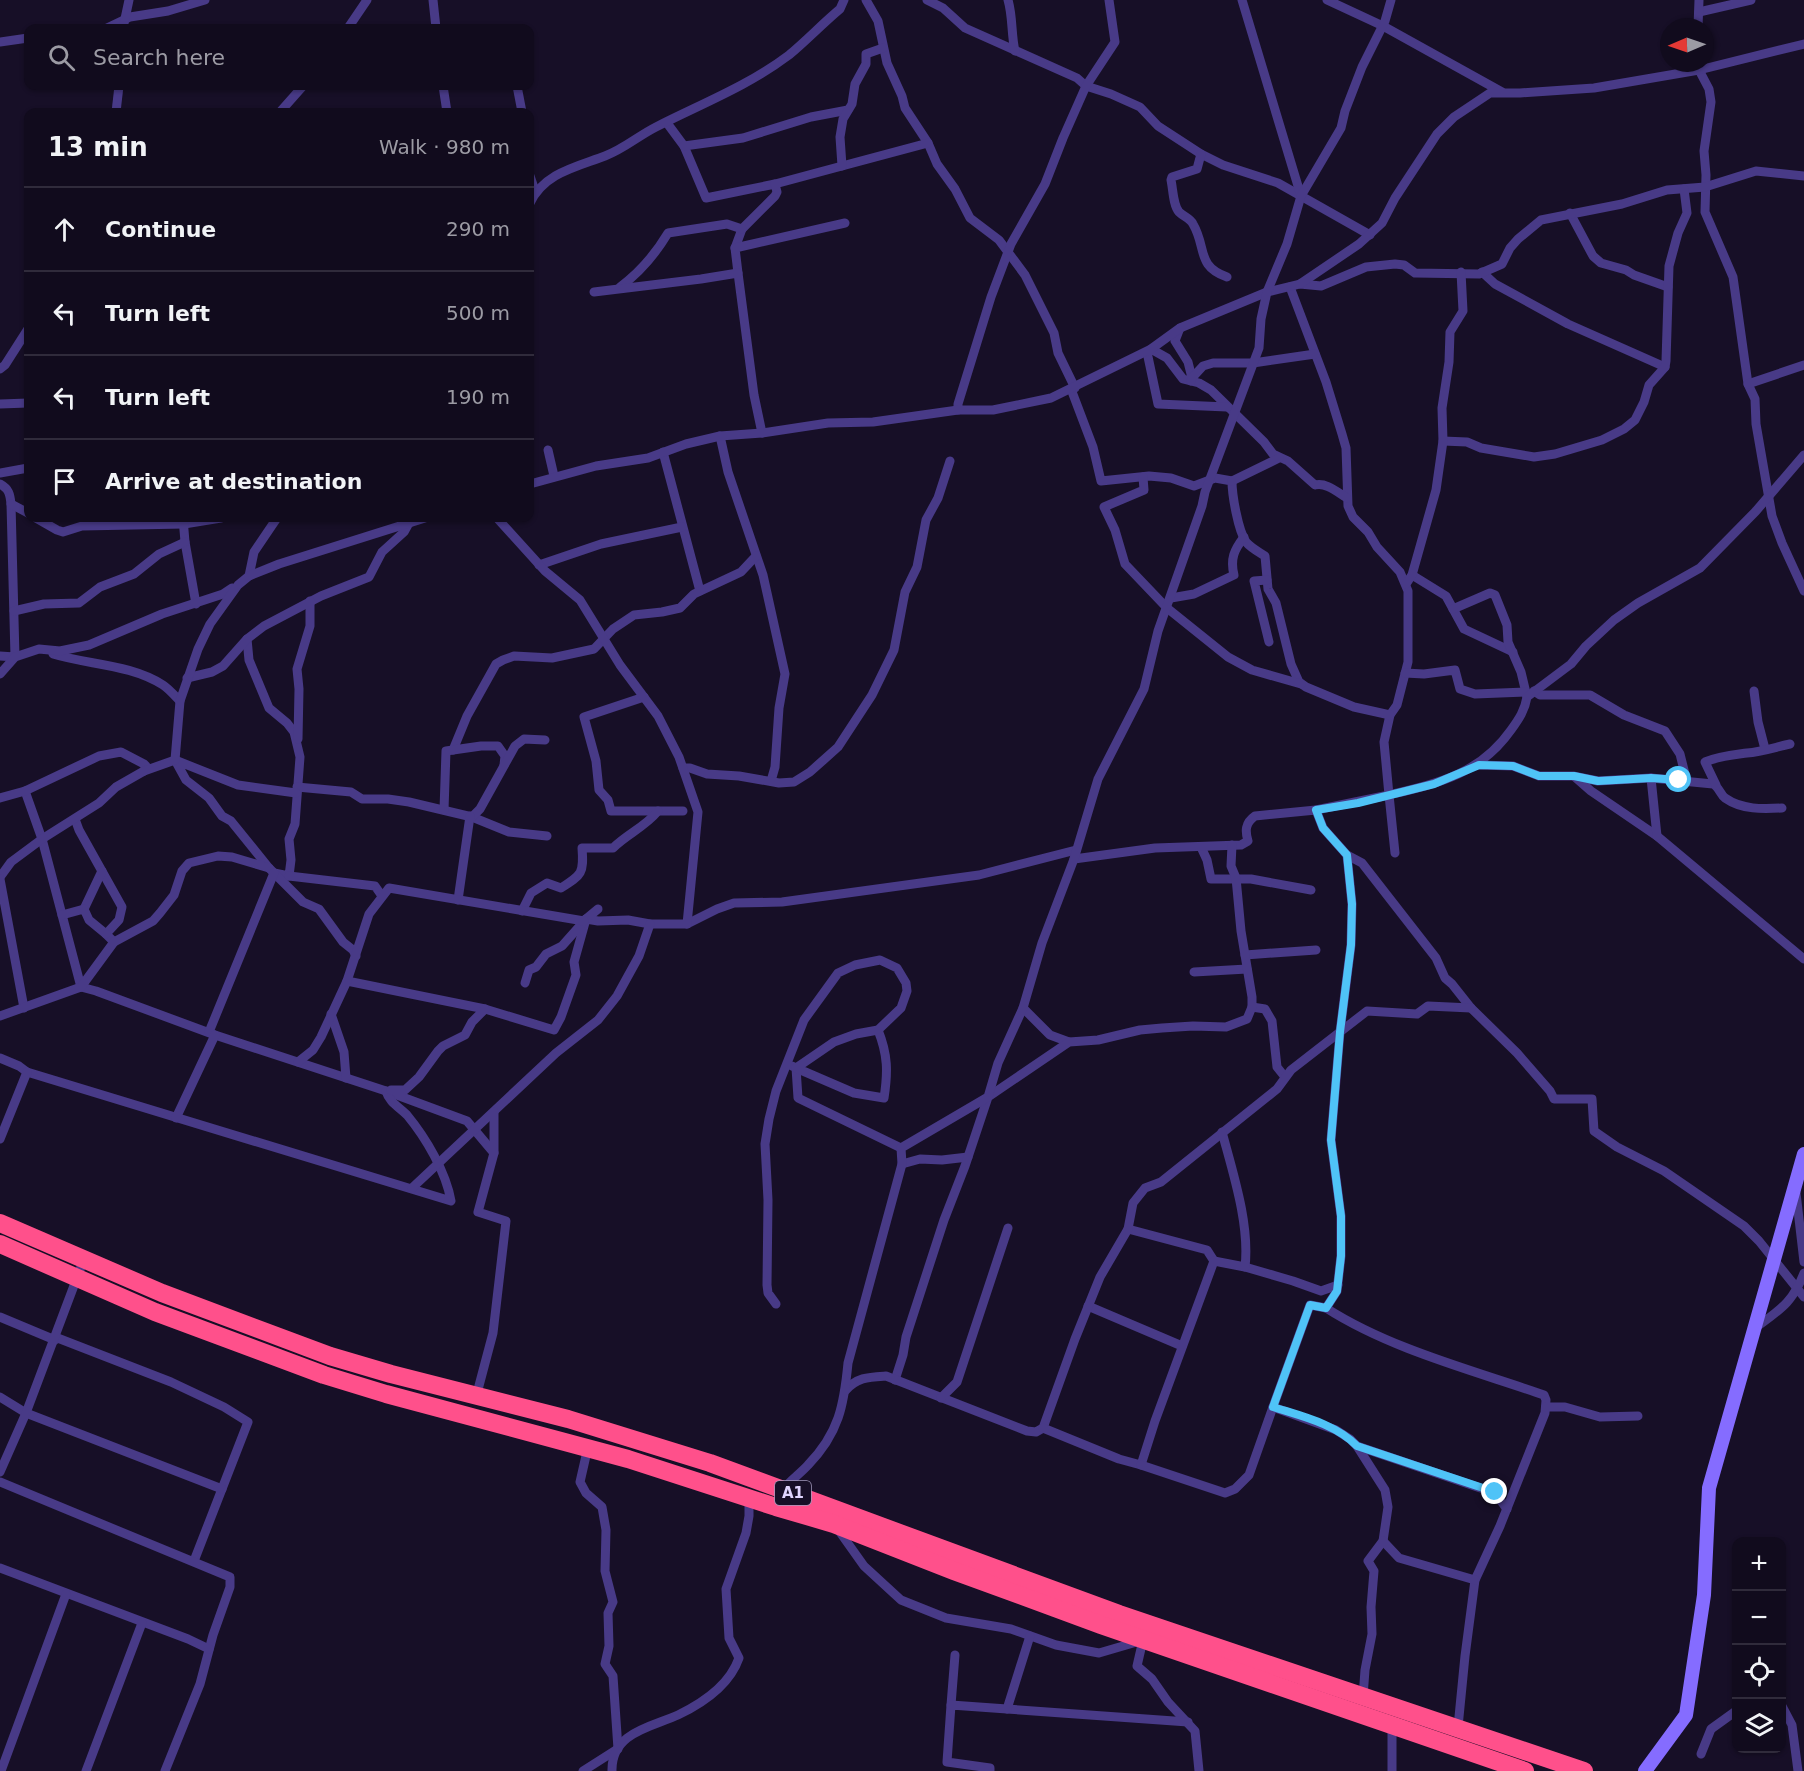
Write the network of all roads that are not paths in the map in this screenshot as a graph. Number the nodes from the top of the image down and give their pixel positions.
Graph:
1 (129, 0) edge
2 (205, 0) edge
3 (367, 0) edge
4 (433, 0) edge
5 (844, 0) edge
6 (866, 0) edge
7 (927, 0) edge
8 (1008, 0) edge
9 (1109, 0) edge
10 (1242, 0) edge
11 (1327, 0) edge
12 (1391, 0) edge
13 (1699, 0) edge
14 (1751, 0) edge
15 (1699, 12) junction
16 (1699, 18) edge
17 (124, 24) edge
18 (351, 24) edge
19 (436, 24) edge
20 (1383, 26) junction
21 (24, 39) edge
22 (0, 42) edge
23 (1804, 44) edge
24 (883, 48) junction
25 (1015, 51) junction
26 (1714, 64) edge
27 (1673, 72) edge
28 (1700, 72) edge
29 (1086, 86) junction
30 (119, 90) edge
31 (299, 90) edge
32 (444, 90) edge
33 (518, 90) edge
34 (1503, 93) junction
35 (116, 108) edge
36 (284, 108) edge
37 (446, 108) edge
38 (521, 108) edge
39 (848, 110) junction
40 (667, 123) junction
41 (928, 143) junction
42 (684, 146) junction
43 (1201, 154) junction
44 (842, 166) junction
45 (1804, 176) edge
46 (775, 184) junction
47 (1705, 187) junction
48 (1684, 189) junction
49 (534, 195) edge
50 (1301, 196) junction
51 (1570, 213) junction
52 (845, 223) dead end
53 (742, 229) junction
54 (1370, 235) junction
55 (735, 248) junction
56 (1009, 253) junction
57 (1461, 272) junction
58 (1482, 272) junction
59 (738, 273) junction
60 (1227, 277) dead end
61 (1300, 284) junction
62 (1290, 287) junction
63 (1668, 287) junction
64 (618, 288) junction
65 (594, 292) dead end
66 (1267, 292) junction
67 (1180, 328) junction
68 (24, 335) edge
69 (1149, 350) junction
70 (1315, 354) junction
71 (1253, 363) junction
72 (1804, 365) edge
73 (1665, 367) junction
74 (0, 369) edge
75 (1191, 379) junction
76 (1748, 384) junction
77 (1073, 389) junction
78 (24, 403) edge
79 (0, 404) edge
80 (1227, 406) junction
81 (958, 410) junction
82 (1235, 414) junction
83 (762, 433) junction
84 (720, 436) junction
85 (1443, 441) junction
86 (548, 450) dead end
87 (663, 452) junction
88 (1804, 455) edge
89 (1280, 458) junction
90 (950, 461) dead end
91 (24, 469) edge
92 (0, 473) edge
93 (554, 476) junction
94 (1143, 477) junction
95 (1210, 479) junction
96 (1232, 481) junction
97 (534, 483) edge
98 (0, 484) edge
99 (1769, 495) junction
100 (1347, 498) junction
101 (11, 504) junction
102 (24, 511) edge
103 (42, 522) edge
104 (164, 522) edge
105 (184, 522) edge
106 (274, 522) edge
107 (412, 522) edge
108 (501, 522) edge
109 (409, 523) junction
110 (682, 527) junction
111 (1244, 537) junction
112 (185, 542) junction
113 (756, 556) junction
114 (540, 565) junction
115 (249, 576) junction
116 (1267, 580) junction
117 (1409, 580) junction
118 (238, 585) junction
119 (700, 591) junction
120 (1804, 591) edge
121 (1171, 598) junction
122 (310, 601) junction
123 (196, 604) junction
124 (1167, 608) junction
125 (1453, 609) junction
126 (14, 611) junction
127 (247, 639) junction
128 (604, 639) junction
129 (1269, 642) dead end
130 (39, 649) junction
131 (1513, 652) junction
132 (0, 656) edge
133 (15, 657) junction
134 (1405, 673) junction
135 (0, 674) edge
136 (187, 678) junction
137 (1301, 684) junction
138 (1754, 691) dead end
139 (1529, 693) junction
140 (645, 697) junction
141 (180, 701) junction
142 (1390, 716) junction
143 (524, 739) junction
144 (545, 740) dead end
145 (1790, 744) dead end
146 (298, 745) junction
147 (498, 746) junction
148 (1765, 749) junction
149 (453, 750) junction
150 (175, 760) junction
151 (504, 765) junction
152 (1479, 765) junction
153 (683, 768) junction
154 (144, 771) junction
155 (1574, 776) junction
156 (1651, 778) junction
157 (771, 781) junction
158 (1687, 782) junction
159 (1716, 785) junction
160 (297, 790) junction
161 (25, 791) junction
162 (1389, 795) junction
163 (0, 798) edge
164 (1782, 808) dead end
165 (444, 810) junction
166 (1316, 810) junction
167 (683, 811) dead end
168 (658, 812) junction
169 (471, 816) junction
170 (75, 819) junction
171 (1656, 836) junction
172 (547, 837) dead end
173 (42, 839) junction
174 (1232, 845) junction
175 (1201, 847) junction
176 (1395, 853) dead end
177 (1075, 854) junction
178 (1347, 855) junction
179 (102, 871) junction
180 (271, 871) junction
181 (289, 876) junction
182 (0, 878) edge
183 (1236, 878) junction
184 (1311, 890) dead end
185 (382, 896) junction
186 (458, 900) junction
187 (84, 909) junction
188 (598, 909) dead end
189 (522, 911) junction
190 (62, 915) junction
191 (585, 920) junction
192 (650, 924) junction
193 (687, 924) junction
194 (106, 934) junction
195 (114, 942) junction
196 (1316, 950) dead end
197 (1245, 955) junction
198 (356, 956) junction
199 (1804, 959) edge
200 (1246, 969) junction
201 (1194, 972) dead end
202 (347, 981) junction
203 (525, 983) dead end
204 (81, 987) junction
205 (1252, 1007) junction
206 (24, 1008) junction
207 (1023, 1008) junction
208 (1471, 1008) junction
209 (485, 1009) junction
210 (331, 1014) junction
211 (0, 1016) edge
212 (878, 1030) junction
213 (1340, 1032) junction
214 (212, 1034) junction
215 (1070, 1042) junction
216 (0, 1058) edge
217 (298, 1062) junction
218 (791, 1066) junction
219 (27, 1072) junction
220 (1285, 1077) junction
221 (346, 1078) junction
222 (386, 1091) junction
223 (988, 1097) junction
224 (494, 1112) junction
225 (176, 1118) junction
226 (474, 1130) junction
227 (1222, 1132) junction
228 (0, 1139) edge
229 (901, 1148) junction
230 (494, 1153) junction
231 (1804, 1154) edge
232 (968, 1157) junction
233 (439, 1163) junction
234 (902, 1164) junction
235 (1795, 1186) junction
236 (412, 1188) junction
237 (0, 1223) edge
238 (1008, 1228) dead end
239 (1128, 1229) junction
240 (0, 1244) edge
241 (84, 1259) junction
242 (1774, 1260) junction
243 (1214, 1261) junction
244 (1804, 1262) edge
245 (1245, 1267) junction
246 (1804, 1273) edge
247 (78, 1278) junction
248 (1338, 1286) junction
249 (1801, 1293) edge
250 (776, 1304) dead end
251 (1088, 1306) junction
252 (1326, 1308) junction
253 (0, 1317) edge
254 (1754, 1329) junction
255 (55, 1338) junction
256 (1182, 1346) junction
257 (895, 1380) junction
258 (845, 1391) junction
259 (0, 1396) edge
260 (476, 1397) junction
261 (941, 1398) junction
262 (1273, 1407) junction
263 (1546, 1407) junction
264 (26, 1413) junction
265 (1638, 1416) dead end
266 (1043, 1428) junction
267 (634, 1439) junction
268 (1357, 1446) junction
269 (588, 1447) junction
270 (628, 1459) junction
271 (1141, 1465) junction
272 (0, 1472) edge
273 (0, 1482) edge
274 (222, 1489) junction
275 (783, 1489) junction
276 (749, 1498) junction
277 (776, 1508) junction
278 (1507, 1509) junction
279 (834, 1524) junction
280 (1383, 1541) junction
281 (194, 1561) junction
282 (0, 1568) edge
283 (1475, 1580) junction
284 (66, 1594) junction
285 (142, 1623) junction
286 (1030, 1636) junction
287 (1143, 1640) junction
288 (209, 1649) junction
289 (955, 1654) dead end
290 (1363, 1697) junction
291 (951, 1705) junction
292 (1007, 1709) junction
293 (1786, 1714) edge
294 (1732, 1715) edge
295 (1188, 1722) junction
296 (1392, 1724) junction
297 (1458, 1727) junction
298 (618, 1749) junction
299 (1701, 1754) dead end
300 (946, 1766) edge
301 (1, 1771) edge
302 (86, 1771) edge
303 (165, 1771) edge
304 (583, 1771) edge
305 (612, 1771) edge
306 (990, 1771) edge
307 (1199, 1771) edge
308 (1392, 1771) edge
309 (1525, 1771) edge
310 (1584, 1771) edge
311 (1645, 1771) edge
312 (1798, 1771) edge

1 - 17 street
2 - 17 street
3 - 18 street
4 - 19 street
5 - 40 street
6 - 24 street
7 - 25 street
8 - 25 street
9 - 29 street
10 - 50 street
11 - 20 street
12 - 20 street
13 - 15 street
14 - 15 street
15 - 16 street
20 - 34 street
20 - 50 street
21 - 22 street
23 - 26 street
24 - 39 street
24 - 41 street
25 - 29 street
27 - 34 street
28 - 47 street
29 - 43 street
29 - 56 street
30 - 35 street
31 - 36 street
32 - 37 street
33 - 38 street
34 - 54 street
39 - 42 street
39 - 44 street
40 - 42 street
40 - 49 street
41 - 44 street
41 - 56 street
42 - 46 street
43 - 50 street
43 - 60 street
44 - 46 street
45 - 47 street
46 - 53 street
47 - 48 street
47 - 76 street
48 - 51 street
48 - 63 street
50 - 54 street
50 - 66 street
51 - 58 street
51 - 63 street
52 - 55 street
53 - 55 street
53 - 64 street
54 - 61 street
55 - 59 street
56 - 77 street
56 - 81 street
57 - 58 street
57 - 61 street
57 - 85 street
58 - 73 street
59 - 64 street
59 - 83 street
61 - 62 street
62 - 66 street
62 - 70 street
63 - 73 street
64 - 65 street
66 - 67 street
66 - 71 street
67 - 69 street
67 - 75 street
68 - 74 street
69 - 75 street
69 - 77 street
69 - 80 street
70 - 71 street
70 - 100 street
71 - 75 street
71 - 82 street
72 - 76 street
73 - 85 street
75 - 80 street
76 - 99 street
77 - 81 street
77 - 94 street
78 - 79 street
80 - 82 street
81 - 83 street
82 - 89 street
82 - 95 street
83 - 84 street
84 - 87 street
84 - 113 street
85 - 117 street
86 - 93 street
87 - 93 street
87 - 110 street
88 - 99 street
89 - 96 street
89 - 100 street
90 - 157 street
91 - 92 street
93 - 97 street
94 - 95 street
94 - 124 street
95 - 96 street
95 - 121 street
96 - 111 street
98 - 101 street
99 - 120 street
99 - 139 street
100 - 117 street
101 - 102 street
101 - 126 street
103 - 104 street
105 - 112 street
106 - 115 street
107 - 109 street
108 - 114 street
109 - 115 street
109 - 122 street
110 - 114 street
110 - 119 street
111 - 116 street
111 - 121 street
112 - 123 street
112 - 126 street
113 - 119 street
113 - 157 street
114 - 128 street
115 - 118 street
116 - 129 street
116 - 137 street
117 - 125 street
117 - 134 street
118 - 123 street
118 - 136 street
119 - 128 street
121 - 124 street
122 - 127 street
122 - 146 street
123 - 130 street
124 - 137 street
124 - 177 street
125 - 131 street
125 - 131 street
126 - 133 street
127 - 136 street
127 - 146 street
128 - 140 street
128 - 149 street
130 - 133 street
130 - 141 street
131 - 139 street
132 - 133 street
133 - 135 street
134 - 139 street
134 - 142 street
136 - 141 street
137 - 142 street
138 - 148 street
139 - 152 street
139 - 158 street
140 - 153 street
140 - 168 street
141 - 150 street
142 - 162 street
143 - 144 street
143 - 147 street
143 - 151 street
145 - 148 street
146 - 160 street
147 - 149 street
147 - 151 street
148 - 159 street
149 - 165 street
150 - 154 street
150 - 160 street
150 - 180 street
151 - 169 street
152 - 155 street
152 - 162 street
153 - 157 street
153 - 193 street
154 - 161 street
154 - 170 street
155 - 156 street
155 - 171 street
156 - 158 street
156 - 171 street
158 - 159 street
159 - 164 street
160 - 165 street
160 - 181 street
161 - 163 street
161 - 173 street
162 - 166 street
162 - 176 street
165 - 169 street
166 - 174 street
166 - 178 street
167 - 168 street
168 - 189 street
169 - 172 street
169 - 186 street
170 - 173 street
170 - 179 street
171 - 199 street
173 - 182 street
173 - 190 street
174 - 175 street
174 - 183 street
175 - 177 street
175 - 183 street
177 - 193 street
177 - 207 street
178 - 208 street
178 - 213 street
179 - 187 street
179 - 194 street
180 - 181 street
180 - 195 street
180 - 198 street
180 - 214 street
181 - 185 street
182 - 206 street
183 - 184 street
183 - 197 street
185 - 186 street
185 - 198 street
186 - 189 street
187 - 190 street
187 - 194 street
188 - 191 street
189 - 191 street
190 - 204 street
191 - 192 street
191 - 203 street
191 - 209 street
192 - 193 street
192 - 224 street
194 - 195 street
195 - 204 street
196 - 197 street
197 - 200 street
198 - 202 street
200 - 201 street
200 - 205 street
202 - 209 street
202 - 210 street
204 - 206 street
204 - 214 street
205 - 215 street
205 - 220 street
206 - 211 street
207 - 215 street
207 - 223 street
208 - 213 street
208 - 242 street
209 - 222 street
210 - 217 street
210 - 221 street
212 - 218 street
212 - 218 street
212 - 218 street
213 - 220 street
213 - 248 street
214 - 217 street
214 - 225 street
215 - 223 street
216 - 219 street
217 - 221 street
218 - 229 street
218 - 250 street
219 - 225 street
219 - 228 street
220 - 227 street
221 - 222 street
222 - 226 street
222 - 233 street
223 - 229 street
223 - 232 street
224 - 226 street
224 - 230 street
225 - 236 street
226 - 230 street
226 - 233 street
227 - 239 street
227 - 245 street
229 - 234 street
230 - 260 street
231 - 235 main road
232 - 234 street
232 - 257 street
233 - 236 street
233 - 236 street
234 - 258 street
235 - 242 main road
235 - 244 street
237 - 241 highway, A1
238 - 261 street
239 - 243 street
239 - 251 street
240 - 247 highway, A1
241 - 247 street
241 - 260 highway, A1
242 - 249 street
242 - 254 main road
243 - 245 street
243 - 256 street
245 - 248 street
246 - 249 street
247 - 255 street
247 - 269 highway, A1
248 - 252 street
249 - 254 street
251 - 256 street
251 - 266 street
252 - 262 street
252 - 263 street
253 - 255 street
254 - 311 main road
255 - 264 street
255 - 274 street
256 - 271 street
257 - 258 street
257 - 261 street
258 - 275 street
259 - 264 street
260 - 267 highway, A1
261 - 266 street
262 - 268 street
262 - 271 street
263 - 265 street
263 - 278 street
264 - 272 street
264 - 274 street
266 - 271 street
267 - 270 highway
267 - 275 highway, A1
268 - 278 street
268 - 280 street
269 - 270 highway, A1
269 - 298 street
270 - 276 highway, A1
273 - 281 street
274 - 281 street
275 - 277 street
275 - 290 highway, A1
276 - 277 highway, A1
276 - 298 street
277 - 279 highway, A1
278 - 283 street
279 - 286 street
279 - 287 highway, A1
280 - 283 street
280 - 290 street
281 - 288 street
282 - 284 street
283 - 297 street
284 - 285 street
284 - 301 street
285 - 288 street
285 - 302 street
286 - 287 street
286 - 292 street
287 - 295 street
287 - 296 highway, A1
288 - 303 street
289 - 291 street
290 - 297 highway, A1
291 - 292 street
291 - 300 street
292 - 295 street
293 - 312 street
294 - 299 street
295 - 307 street
296 - 308 street
296 - 309 highway, A1
297 - 310 highway, A1
298 - 304 street
298 - 305 street
300 - 306 street

